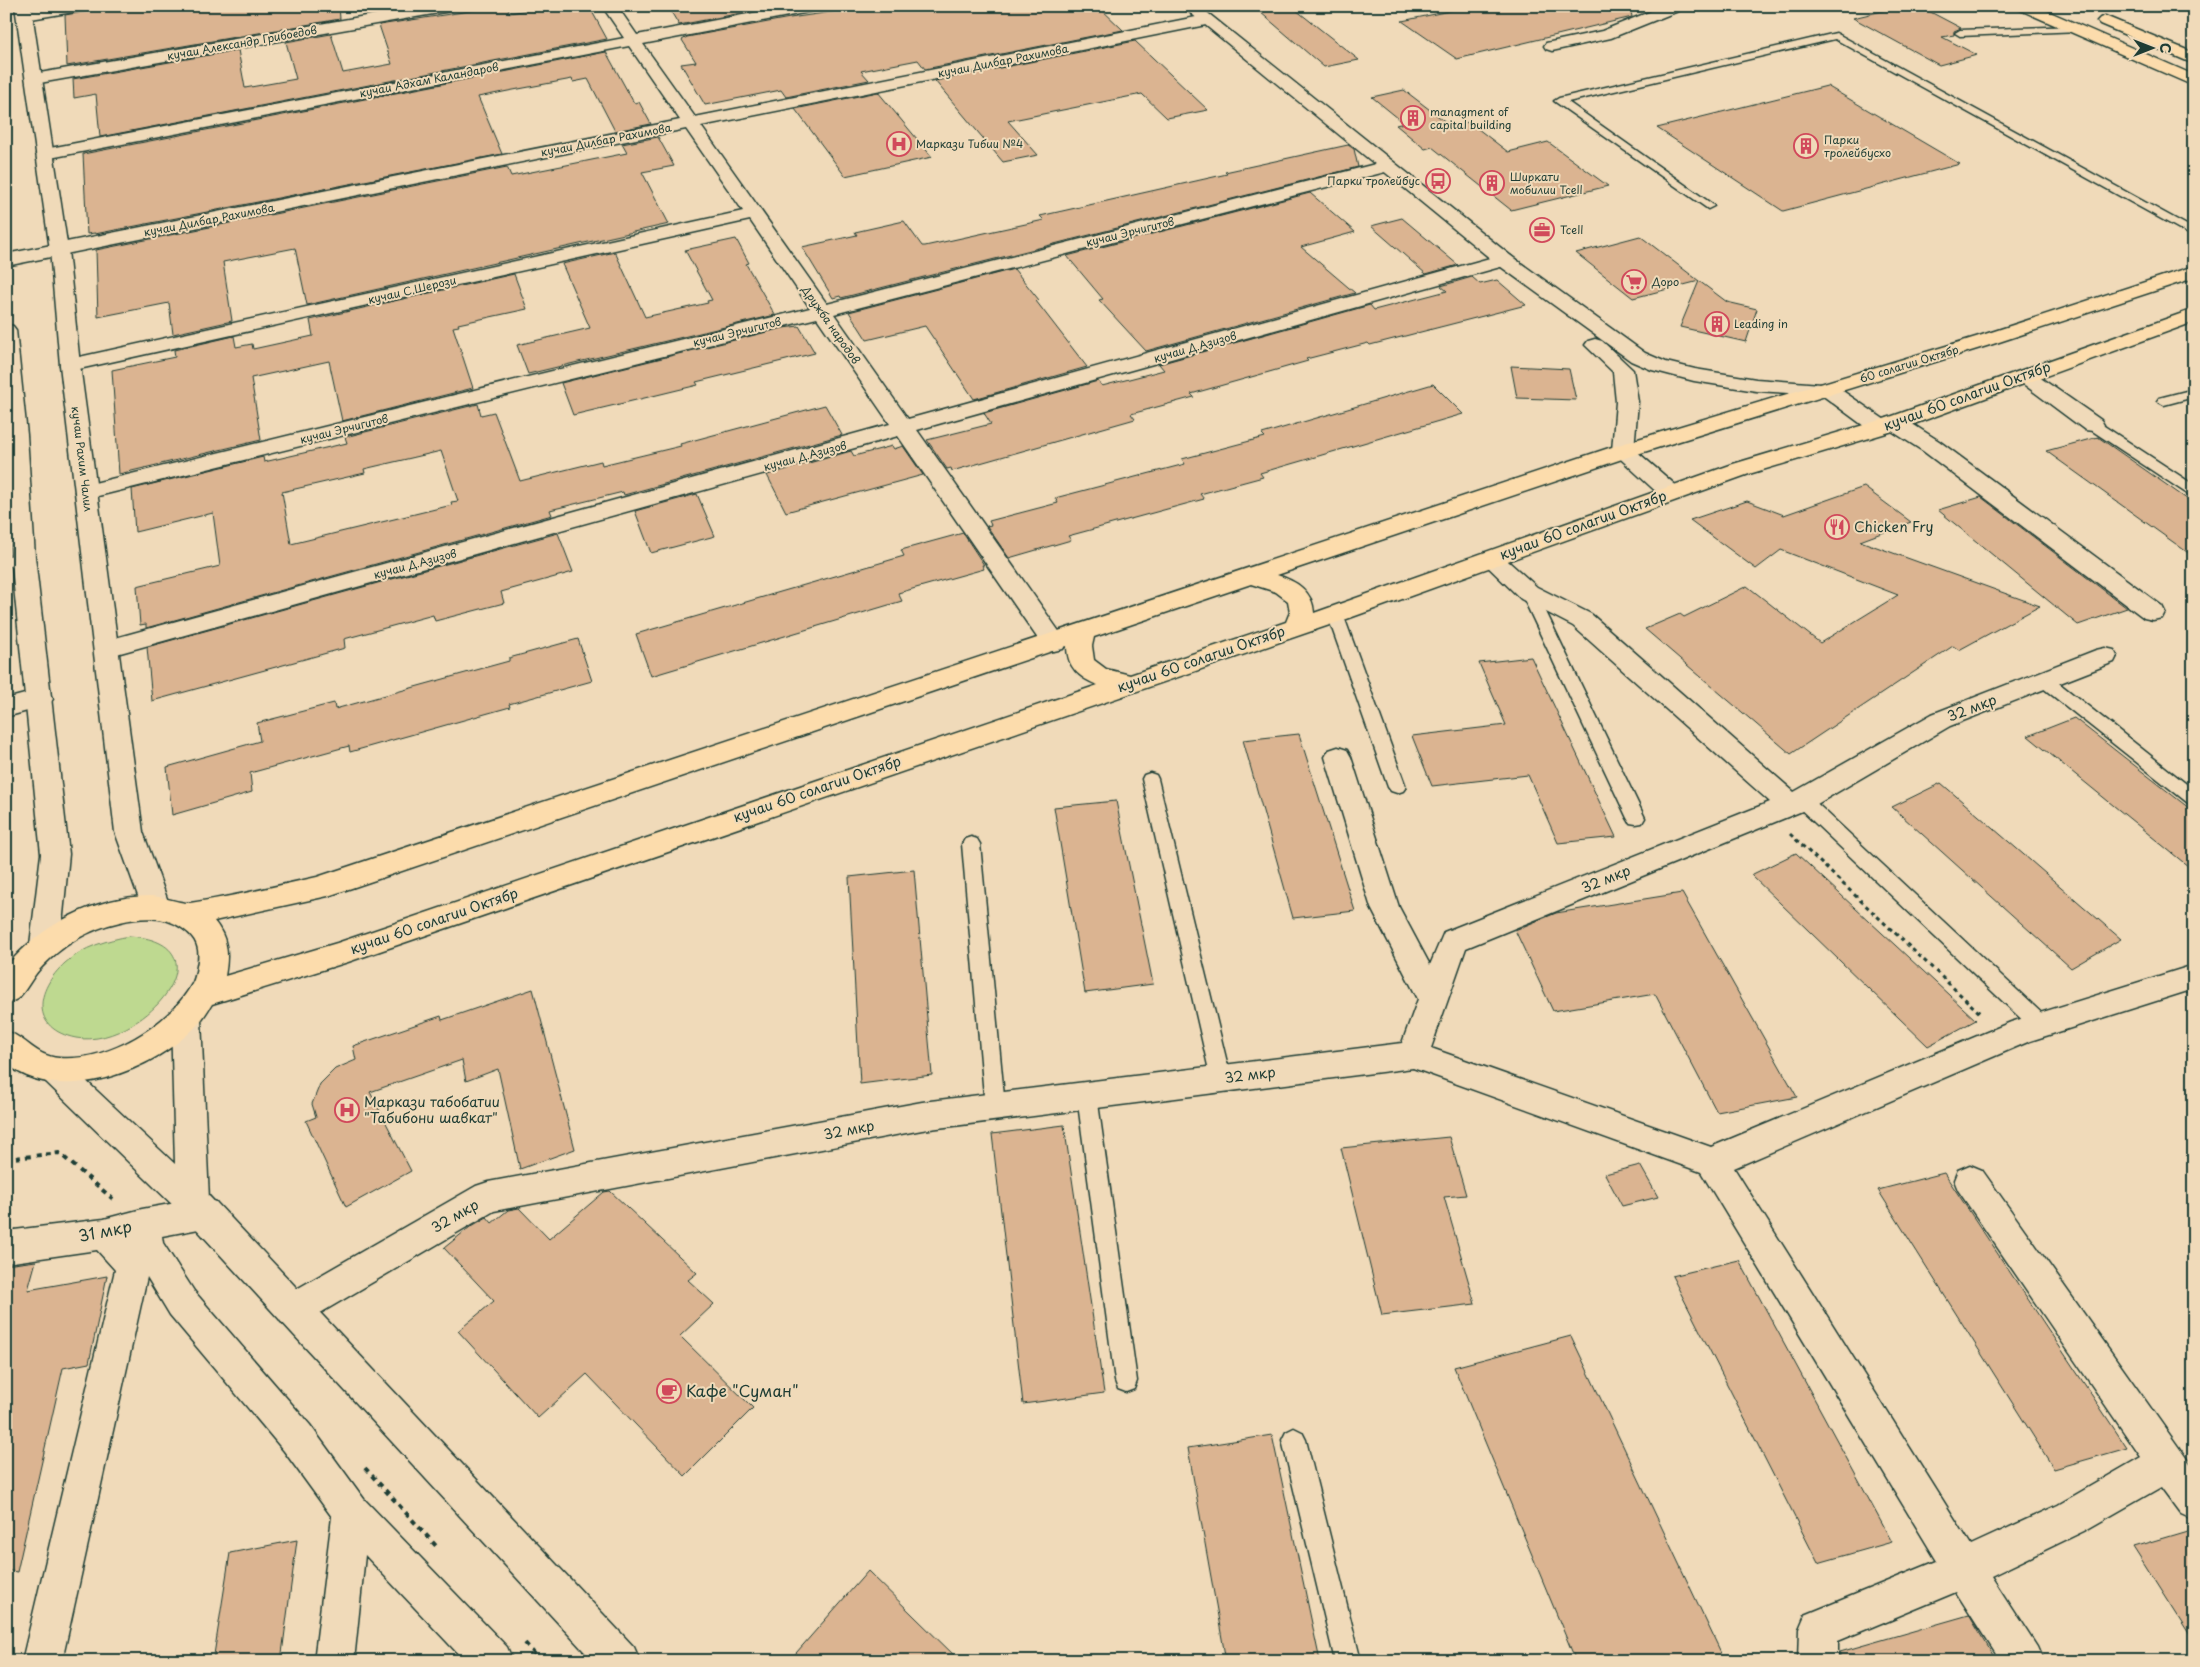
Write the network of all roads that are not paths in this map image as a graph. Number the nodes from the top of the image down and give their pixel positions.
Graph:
1 (79, 6) edge
2 (450, 6) edge
3 (609, 6) edge
4 (814, 6) edge
5 (1189, 6) edge
6 (1678, 6) edge
7 (2023, 6) edge
8 (24, 11) edge
9 (2088, 14) dead end
10 (1206, 20) junction
11 (2078, 29) junction
12 (1960, 34) dead end
13 (633, 41) junction
14 (1552, 46) dead end
15 (2194, 59) edge
16 (34, 79) junction
17 (2194, 81) edge
18 (691, 123) junction
19 (45, 154) junction
20 (1387, 166) junction
21 (1708, 206) dead end
22 (754, 214) junction
23 (2194, 234) edge
24 (59, 250) junction
25 (6, 260) edge
26 (1504, 260) junction
27 (2194, 272) edge
28 (822, 311) junction
29 (2194, 315) edge
30 (6, 330) edge
31 (70, 365) junction
32 (2025, 376) junction
33 (1827, 389) junction
34 (2194, 393) edge
35 (2164, 402) dead end
36 (1888, 425) junction
37 (2093, 425) joint
38 (904, 428) junction
39 (11, 436) edge
40 (1623, 451) junction
41 (86, 492) junction
42 (2194, 492) edge
43 (1671, 493) junction
44 (15, 559) edge
45 (1492, 559) junction
46 (1251, 576) junction
47 (1528, 593) junction
48 (2153, 612) dead end
49 (1335, 614) junction
50 (1296, 627) junction
51 (1082, 633) junction
52 (1054, 643) junction
53 (106, 649) junction
54 (2105, 656) dead end
55 (2044, 680) junction
56 (1129, 683) junction
57 (40, 699) junction
58 (6, 708) edge
59 (1338, 757) dead end
60 (1150, 779) dead end
61 (1398, 788) dead end
62 (2194, 799) edge
63 (1786, 806) junction
64 (1636, 818) dead end
65 (970, 844) dead end
66 (156, 907) junction
67 (187, 915) junction
68 (46, 944) junction
69 (2194, 977) edge
70 (10, 979) edge
71 (204, 994) junction
72 (1433, 998) junction
73 (186, 1019) junction
74 (2041, 1025) junction
75 (6, 1044) edge
76 (1413, 1055) junction
77 (31, 1071) edge
78 (1221, 1079) junction
79 (1088, 1096) junction
80 (995, 1107) junction
81 (1712, 1162) junction
82 (1970, 1180) dead end
83 (199, 1207) junction
84 (142, 1224) junction
85 (104, 1234) junction
86 (6, 1247) edge
87 (293, 1310) junction
88 (1126, 1380) dead end
89 (1294, 1440) dead end
90 (2168, 1464) junction
91 (2194, 1501) edge
92 (351, 1512) junction
93 (1964, 1569) junction
94 (42, 1661) edge
95 (334, 1661) edge
96 (493, 1661) edge
97 (620, 1661) edge
98 (1348, 1661) edge
99 (1818, 1661) edge
100 (2023, 1661) edge

1 - 8 street
2 - 16 street, кучаи Александр Грибоедов
3 - 13 street, Дружба народов
4 - 13 street, кучаи Адхам Каландаров
5 - 10 street
6 - 14 street
7 - 11 highway
8 - 16 street, кучаи Рахим Чалил
9 - 15 highway
10 - 18 street, кучаи Дилбар Рахимова
10 - 20 street
11 - 12 lane
11 - 17 highway
13 - 18 street, Дружба народов
13 - 19 street, кучаи Адхам Каландаров
16 - 19 street, кучаи Рахим Чалил
18 - 22 street, Дружба народов
18 - 24 street, кучаи Дилбар Рахимова
19 - 24 street, кучаи Рахим Чалил
20 - 26 street
20 - 28 street, кучаи Эрчигитов
21 - 23 lane
22 - 28 street, Дружба народов
22 - 31 street, кучаи С.Шерози
24 - 25 street, кучаи Дилбар Рахимова
24 - 31 street, кучаи Рахим Чалил
26 - 33 street
26 - 38 street, кучаи Д.Азизов
26 - 40 street
27 - 33 highway, 60 солагии Октябр
28 - 38 street, Дружба народов
28 - 41 street, кучаи Эрчигитов
29 - 32 highway, кучаи 60 солагии Октябр
30 - 39 street
31 - 41 street, кучаи Рахим Чалил
32 - 36 highway, кучаи 60 солагии Октябр
32 - 37 street
33 - 36 street
33 - 40 highway, 60 солагии Октябр
34 - 35 lane
36 - 43 highway, кучаи 60 солагии Октябр
36 - 48 street
37 - 42 lane
38 - 52 street, Дружба народов
38 - 53 street, кучаи Д.Азизов
39 - 44 street
40 - 43 street
40 - 46 highway
41 - 53 street, кучаи Рахим Чалил
43 - 45 highway, кучаи 60 солагии Октябр
44 - 57 street
45 - 47 street
45 - 49 highway, кучаи 60 солагии Октябр
46 - 50 highway
46 - 51 highway
47 - 63 street
47 - 64 lane
49 - 50 highway, кучаи 60 солагии Октябр
49 - 61 lane
50 - 56 highway, кучаи 60 солагии Октябр
51 - 52 highway
51 - 56 highway
52 - 67 highway
53 - 66 street, кучаи Рахим Чалил
54 - 55 street, 32 мкр
55 - 62 lane
55 - 63 street, 32 мкр
56 - 71 highway, кучаи 60 солагии Октябр
57 - 58 street
57 - 68 street
59 - 72 street
60 - 78 lane
63 - 72 street, 32 мкр
63 - 74 lane
65 - 80 lane
66 - 67 highway
66 - 68 highway
67 - 71 highway
68 - 70 highway
69 - 74 street
71 - 73 highway
72 - 76 street, 32 мкр
73 - 77 highway
73 - 83 street
74 - 81 street
75 - 77 highway
76 - 78 street, 32 мкр
76 - 81 street
77 - 83 street
78 - 79 street, 32 мкр
79 - 80 street, 32 мкр
79 - 88 lane
80 - 87 street, 32 мкр
81 - 93 street
82 - 90 street
83 - 84 street, 31 мкр
83 - 87 street
84 - 85 street, 31 мкр
84 - 92 street
85 - 86 street, 31 мкр
85 - 94 street
87 - 97 street
89 - 98 lane
90 - 91 street
90 - 93 street
92 - 95 street
92 - 96 street
93 - 99 street
93 - 100 street

